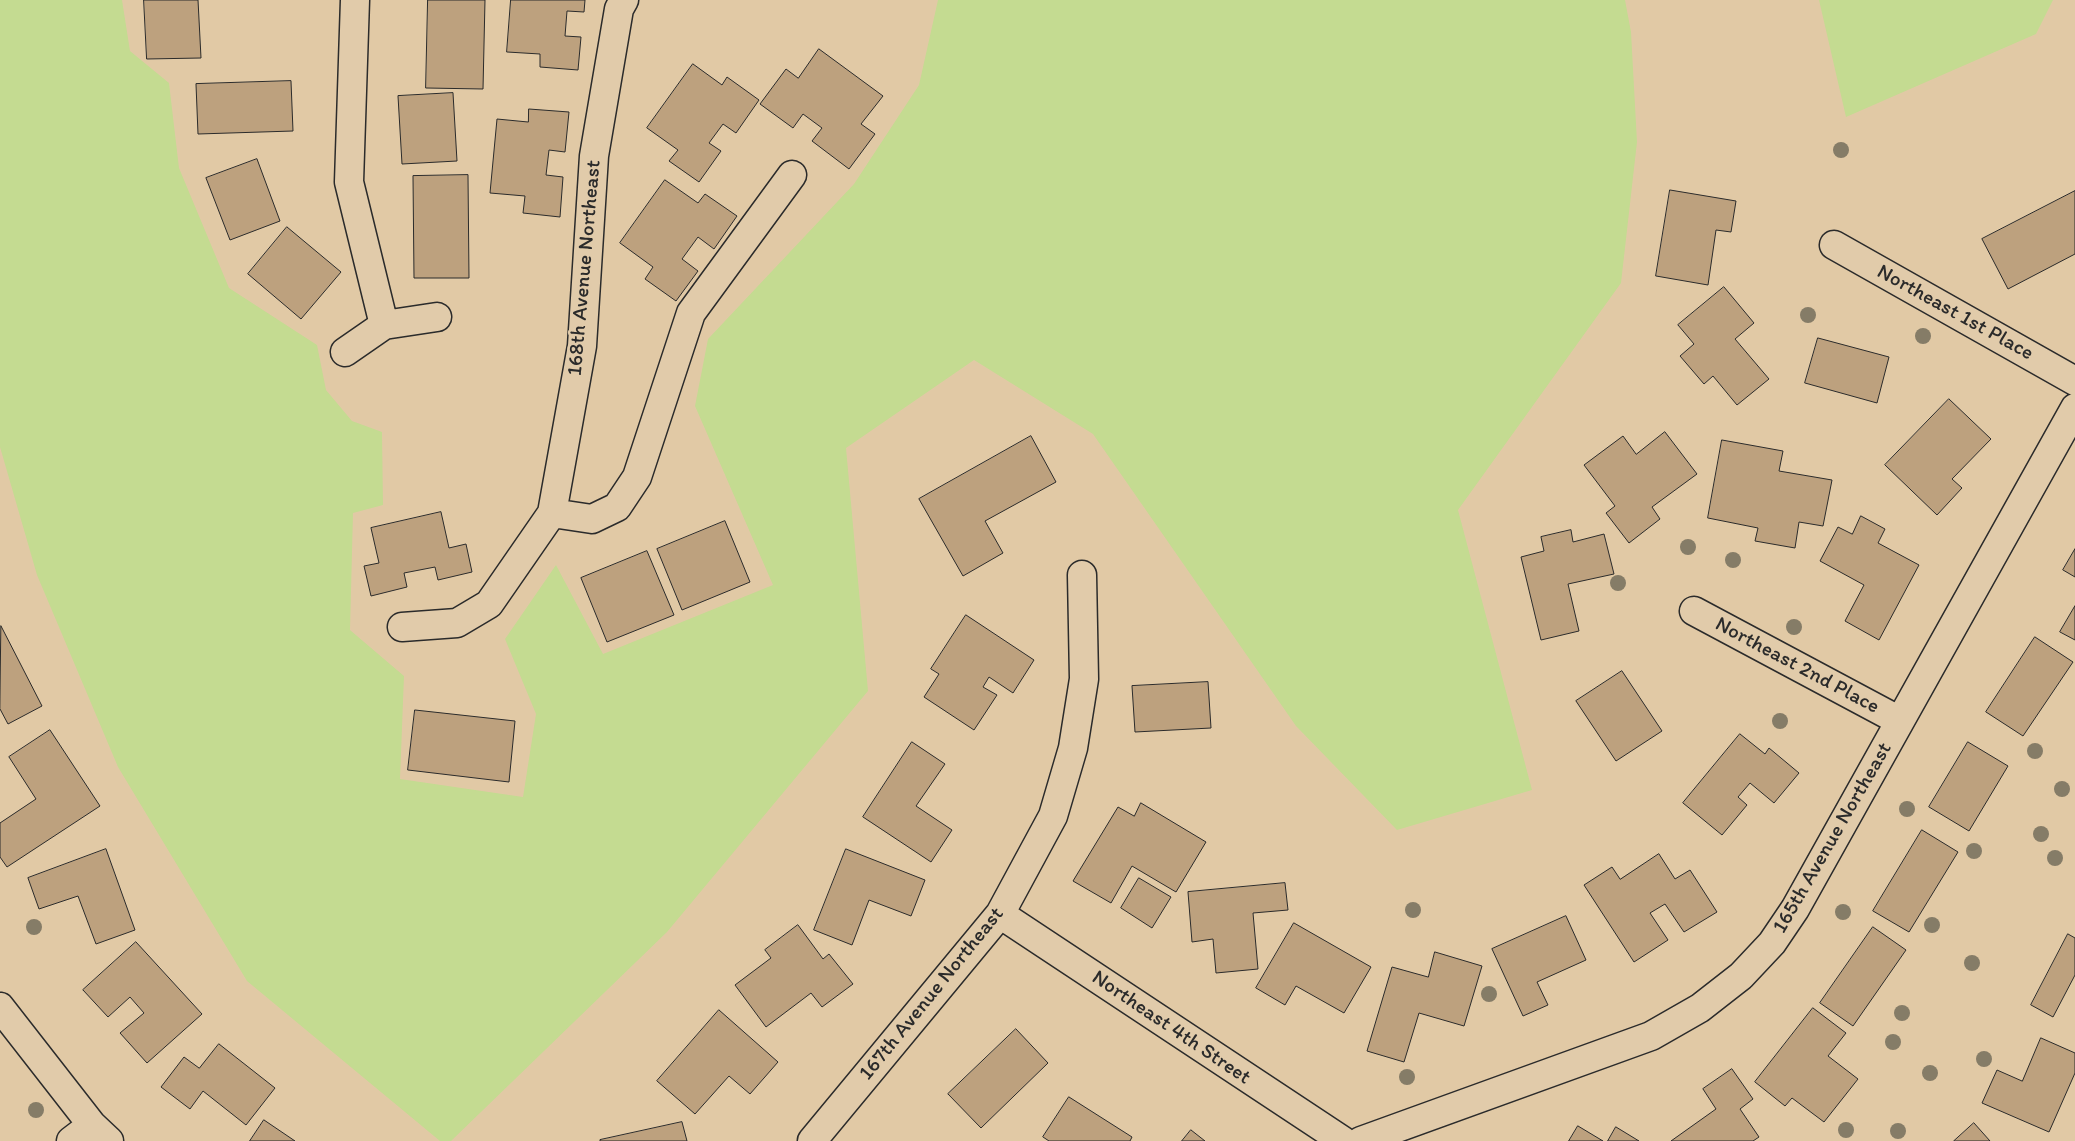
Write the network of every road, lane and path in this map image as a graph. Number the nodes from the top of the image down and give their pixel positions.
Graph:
1 (355, 0) edge
2 (624, 0) edge
3 (792, 175) dead end
4 (1834, 245) dead end
5 (437, 317) dead end
6 (384, 325) junction
7 (346, 352) dead end
8 (2075, 381) edge
9 (2075, 408) edge
10 (552, 513) junction
11 (1082, 575) dead end
12 (1694, 611) dead end
13 (402, 627) dead end
14 (1900, 722) junction
15 (1000, 914) junction
16 (0, 1007) edge
17 (91, 1136) edge
18 (812, 1141) edge
19 (1343, 1141) edge
20 (1361, 1141) edge

1 - 6 street
2 - 10 street, 168th Avenue Northeast
3 - 10 street
4 - 8 street, Northeast 1st Place
5 - 6 street
6 - 7 street
9 - 14 street, 165th Avenue Northeast
10 - 13 street, 168th Avenue Northeast
11 - 15 street, 167th Avenue Northeast
12 - 14 street, Northeast 2nd Place
14 - 20 street, 165th Avenue Northeast
15 - 18 street, 167th Avenue Northeast
15 - 19 street, Northeast 4th Street
16 - 17 street

